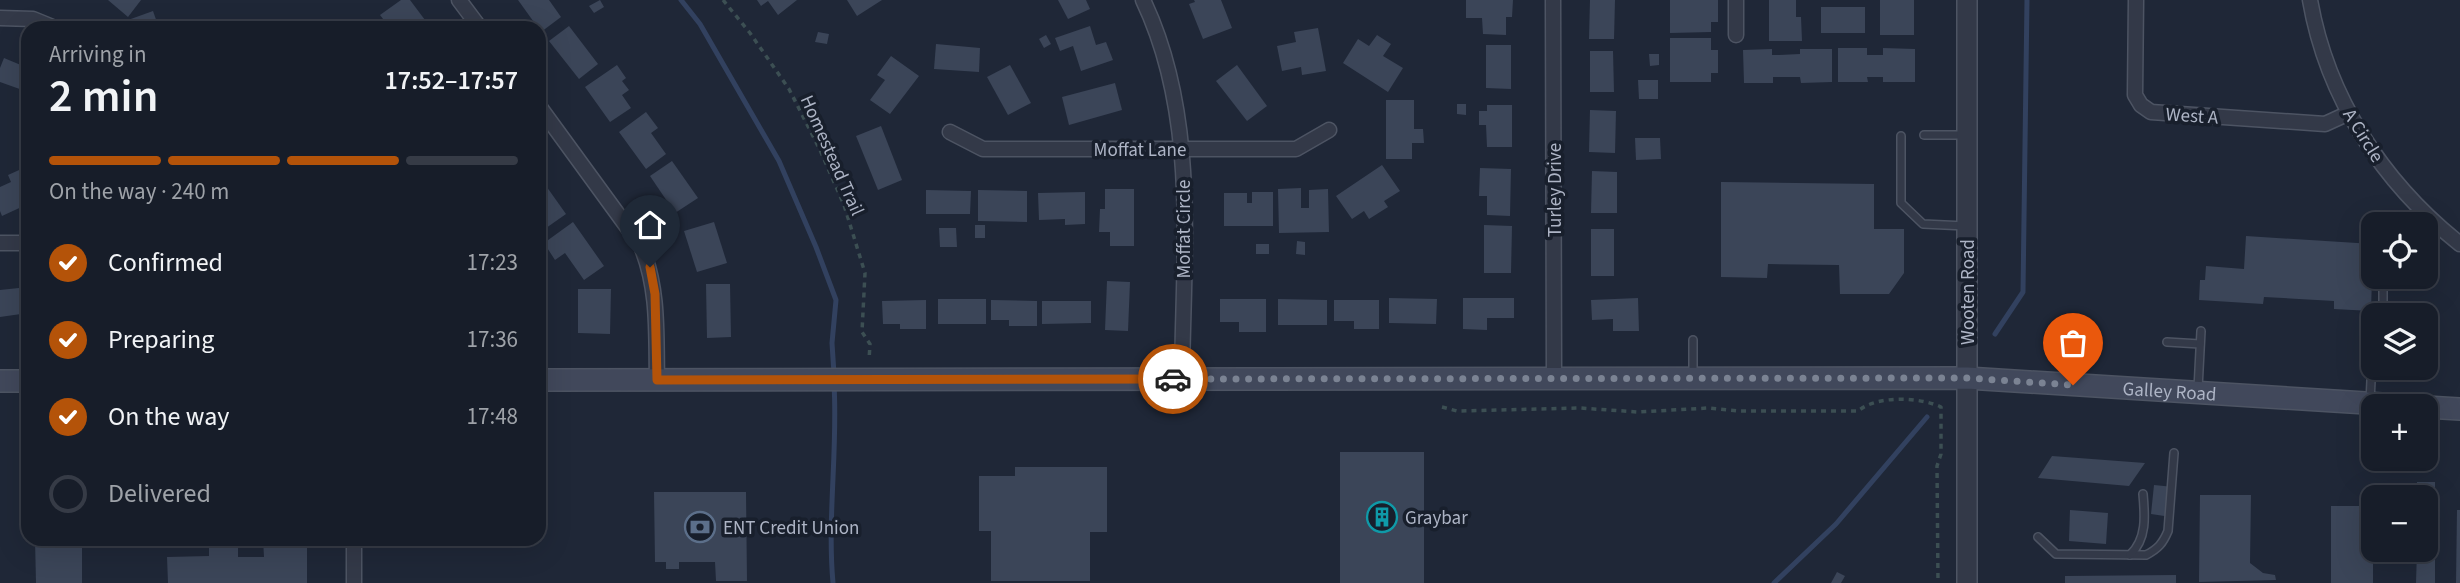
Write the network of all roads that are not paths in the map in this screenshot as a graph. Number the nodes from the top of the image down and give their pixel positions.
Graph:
1 (459, 0) edge
2 (1143, 0) edge
3 (1553, 0) edge
4 (1736, 0) edge
5 (1967, 0) edge
6 (2136, 0) edge
7 (2310, 0) edge
8 (0, 18) edge
9 (38, 21) edge
10 (475, 21) edge
11 (1735, 35) dead end
12 (2349, 113) junction
13 (546, 116) edge
14 (1329, 130) dead end
15 (950, 132) dead end
16 (1924, 135) dead end
17 (1967, 135) junction
18 (1901, 136) dead end
19 (1181, 149) junction
20 (1967, 226) junction
21 (0, 243) edge
22 (21, 243) edge
23 (2460, 244) edge
24 (2201, 331) dead end
25 (1693, 340) dead end
26 (2167, 342) dead end
27 (2200, 344) junction
28 (1967, 378) junction
29 (1182, 379) junction
30 (1554, 379) junction
31 (1692, 379) junction
32 (546, 380) edge
33 (657, 380) junction
34 (0, 381) edge
35 (21, 381) edge
36 (2198, 392) junction
37 (2361, 402) edge
38 (2438, 408) edge
39 (2460, 409) edge
40 (2174, 453) dead end
41 (2143, 494) dead end
42 (2038, 537) dead end
43 (354, 546) edge
44 (2129, 555) junction
45 (354, 583) edge
46 (1967, 583) edge

1 - 10 street
2 - 19 street, Moffat Circle
3 - 30 street, Turley Drive
4 - 11 street
5 - 17 street, Wooten Road
6 - 12 street, West A
7 - 12 street, A Circle
8 - 9 street
12 - 23 street, A Circle
13 - 33 street
14 - 19 street, Moffat Lane
15 - 19 street, Moffat Lane
16 - 17 lane
17 - 20 street, Wooten Road
18 - 20 lane
19 - 29 street, Moffat Circle
20 - 28 street, Wooten Road
21 - 22 street
24 - 27 lane
25 - 31 lane
26 - 27 lane
27 - 36 lane
28 - 31 main road, Galley Road
28 - 36 main road, Galley Road
28 - 46 street, Wooten Road
29 - 30 main road, Galley Road
29 - 33 main road, Galley Road
30 - 31 main road, Galley Road
32 - 33 main road, Galley Road
34 - 35 main road
36 - 37 main road, Galley Road
38 - 39 main road
40 - 44 lane
41 - 44 lane
42 - 44 lane
43 - 45 street

